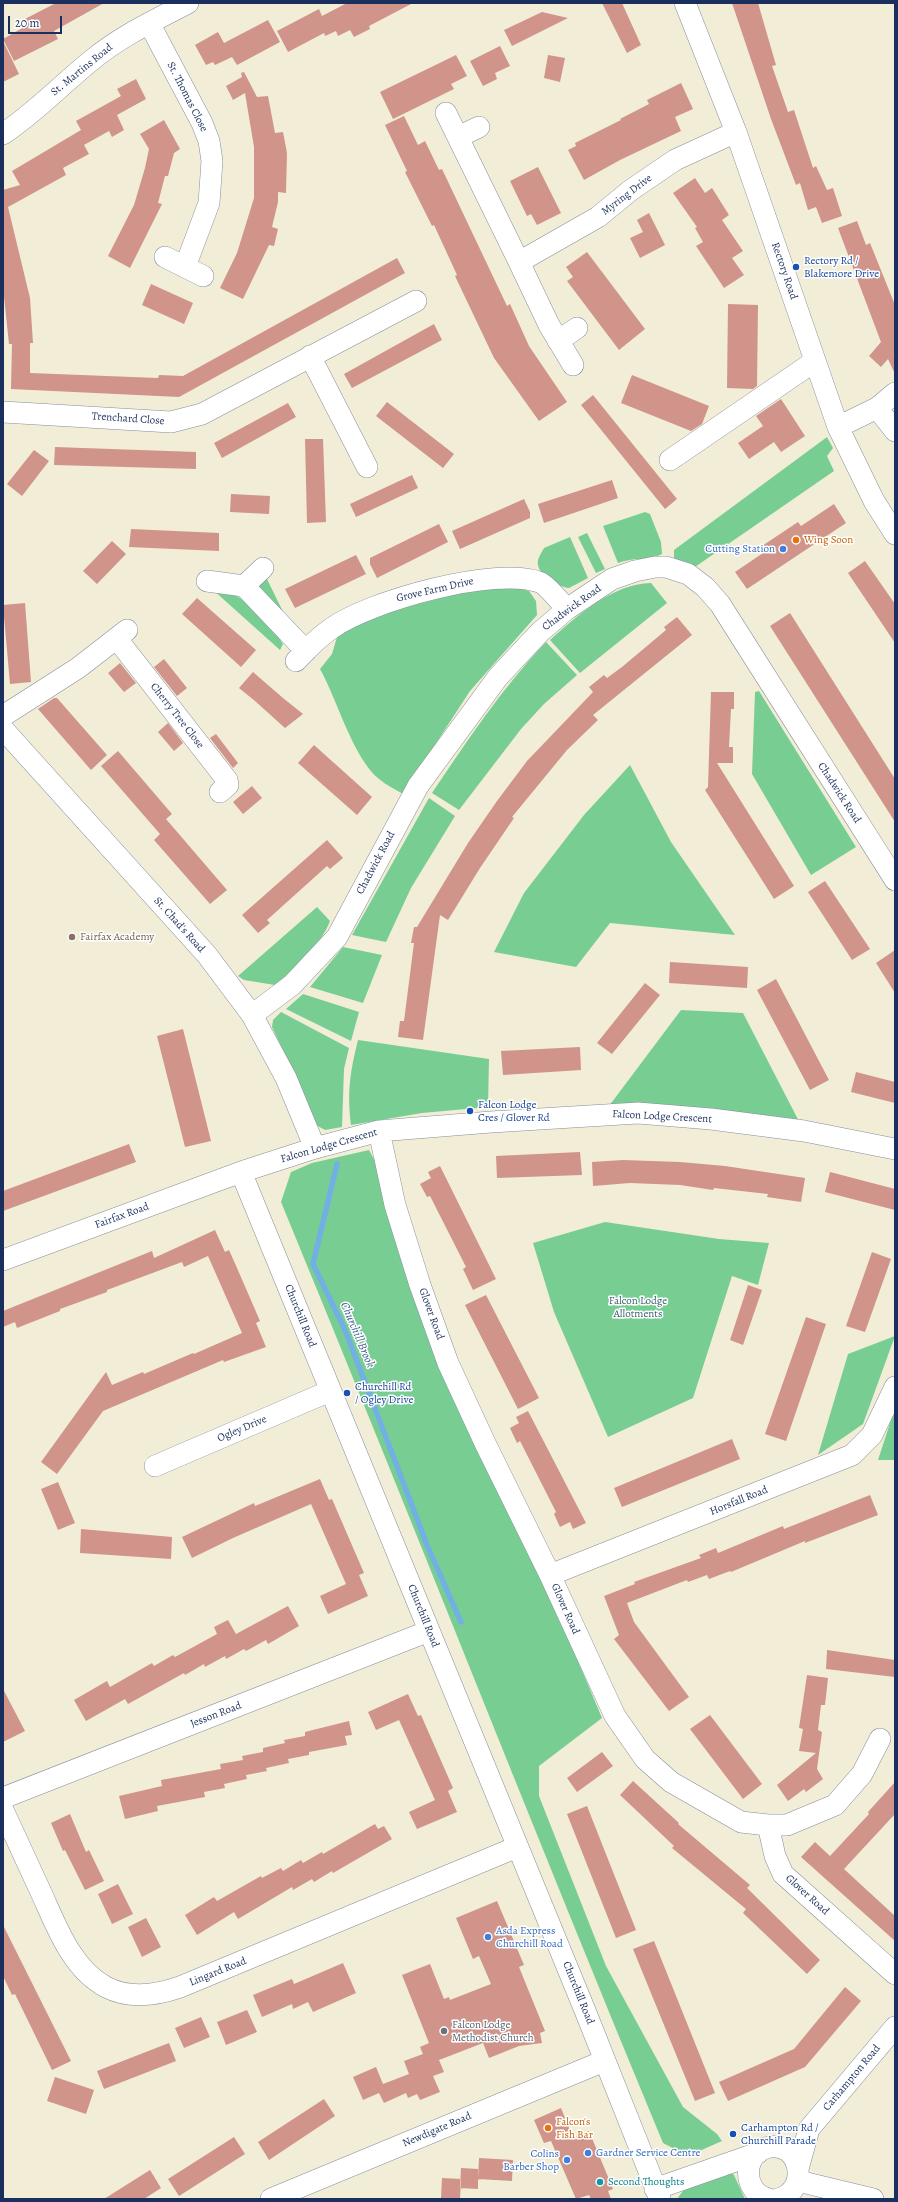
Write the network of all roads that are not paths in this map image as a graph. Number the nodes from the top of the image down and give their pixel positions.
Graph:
1 (188, 3) edge
2 (685, 3) edge
3 (149, 23) junction
4 (446, 113) dead end
5 (479, 126) dead end
6 (736, 132) junction
7 (3, 134) edge
8 (458, 137) junction
9 (165, 257) dead end
10 (519, 262) junction
11 (185, 267) junction
12 (204, 276) dead end
13 (416, 300) dead end
14 (577, 328) dead end
15 (558, 341) junction
16 (310, 356) junction
17 (815, 361) junction
18 (573, 365) dead end
19 (895, 394) edge
20 (877, 408) junction
21 (3, 412) edge
22 (838, 427) junction
23 (895, 431) edge
24 (670, 460) dead end
25 (367, 467) dead end
26 (895, 534) edge
27 (263, 568) dead end
28 (207, 581) dead end
29 (244, 586) junction
30 (567, 609) junction
31 (3, 716) edge
32 (3, 729) edge
33 (220, 792) dead end
34 (895, 880) edge
35 (252, 1015) junction
36 (379, 1131) junction
37 (315, 1148) junction
38 (895, 1149) edge
39 (241, 1172) junction
40 (3, 1260) edge
41 (895, 1390) edge
42 (330, 1391) junction
43 (155, 1466) dead end
44 (550, 1575) junction
45 (429, 1631) junction
46 (880, 1740) dead end
47 (3, 1798) edge
48 (3, 1810) edge
49 (768, 1825) junction
50 (517, 1847) junction
51 (895, 1974) edge
52 (895, 2027) edge
53 (604, 2061) junction
54 (809, 2128) junction
55 (764, 2150) junction
56 (798, 2175) junction
57 (657, 2194) edge
58 (271, 2199) edge
59 (777, 2199) edge
60 (873, 2199) edge

1 - 3 street, St. Martins Road
2 - 6 street, Rectory Road
3 - 7 street, St. Martins Road
3 - 11 street, St. Thomas Close
4 - 8 street
5 - 8 street
6 - 10 street, Myring Drive
6 - 17 street, Rectory Road
8 - 10 street
9 - 11 street
10 - 15 street
11 - 12 street
13 - 16 street, Trenchard Close
14 - 15 street
15 - 18 street
16 - 21 street, Trenchard Close
16 - 25 street
17 - 22 street, Rectory Road
17 - 24 street
19 - 20 street
20 - 22 street
20 - 23 street
22 - 26 street, Rectory Road
27 - 29 street
28 - 29 street
29 - 30 street, Grove Farm Drive
30 - 34 street, Chadwick Road
30 - 35 street, Chadwick Road
31 - 33 street, Cherry Tree Close
32 - 35 street, St. Chad's Road
35 - 37 street, St. Chad's Road
36 - 37 street, Falcon Lodge Crescent
36 - 38 street, Falcon Lodge Crescent
36 - 44 street, Glover Road
37 - 39 street, Falcon Lodge Crescent
39 - 40 street, Fairfax Road
39 - 42 street, Churchill Road
41 - 44 street, Horsfall Road
42 - 43 street, Ogley Drive
42 - 45 street, Churchill Road
44 - 49 street, Glover Road
45 - 47 street, Jesson Road
45 - 50 street, Churchill Road
46 - 49 street
48 - 50 street, Lingard Road
49 - 51 street, Glover Road
50 - 53 street, Churchill Road
52 - 54 street, Carhampton Road
53 - 57 street, Churchill Road
53 - 58 street, Newdigate Road
54 - 55 street, Carhampton Road
54 - 56 street, Carhampton Road
55 - 56 street
55 - 57 street, Carhampton Road
55 - 59 street
56 - 59 street
56 - 60 street

